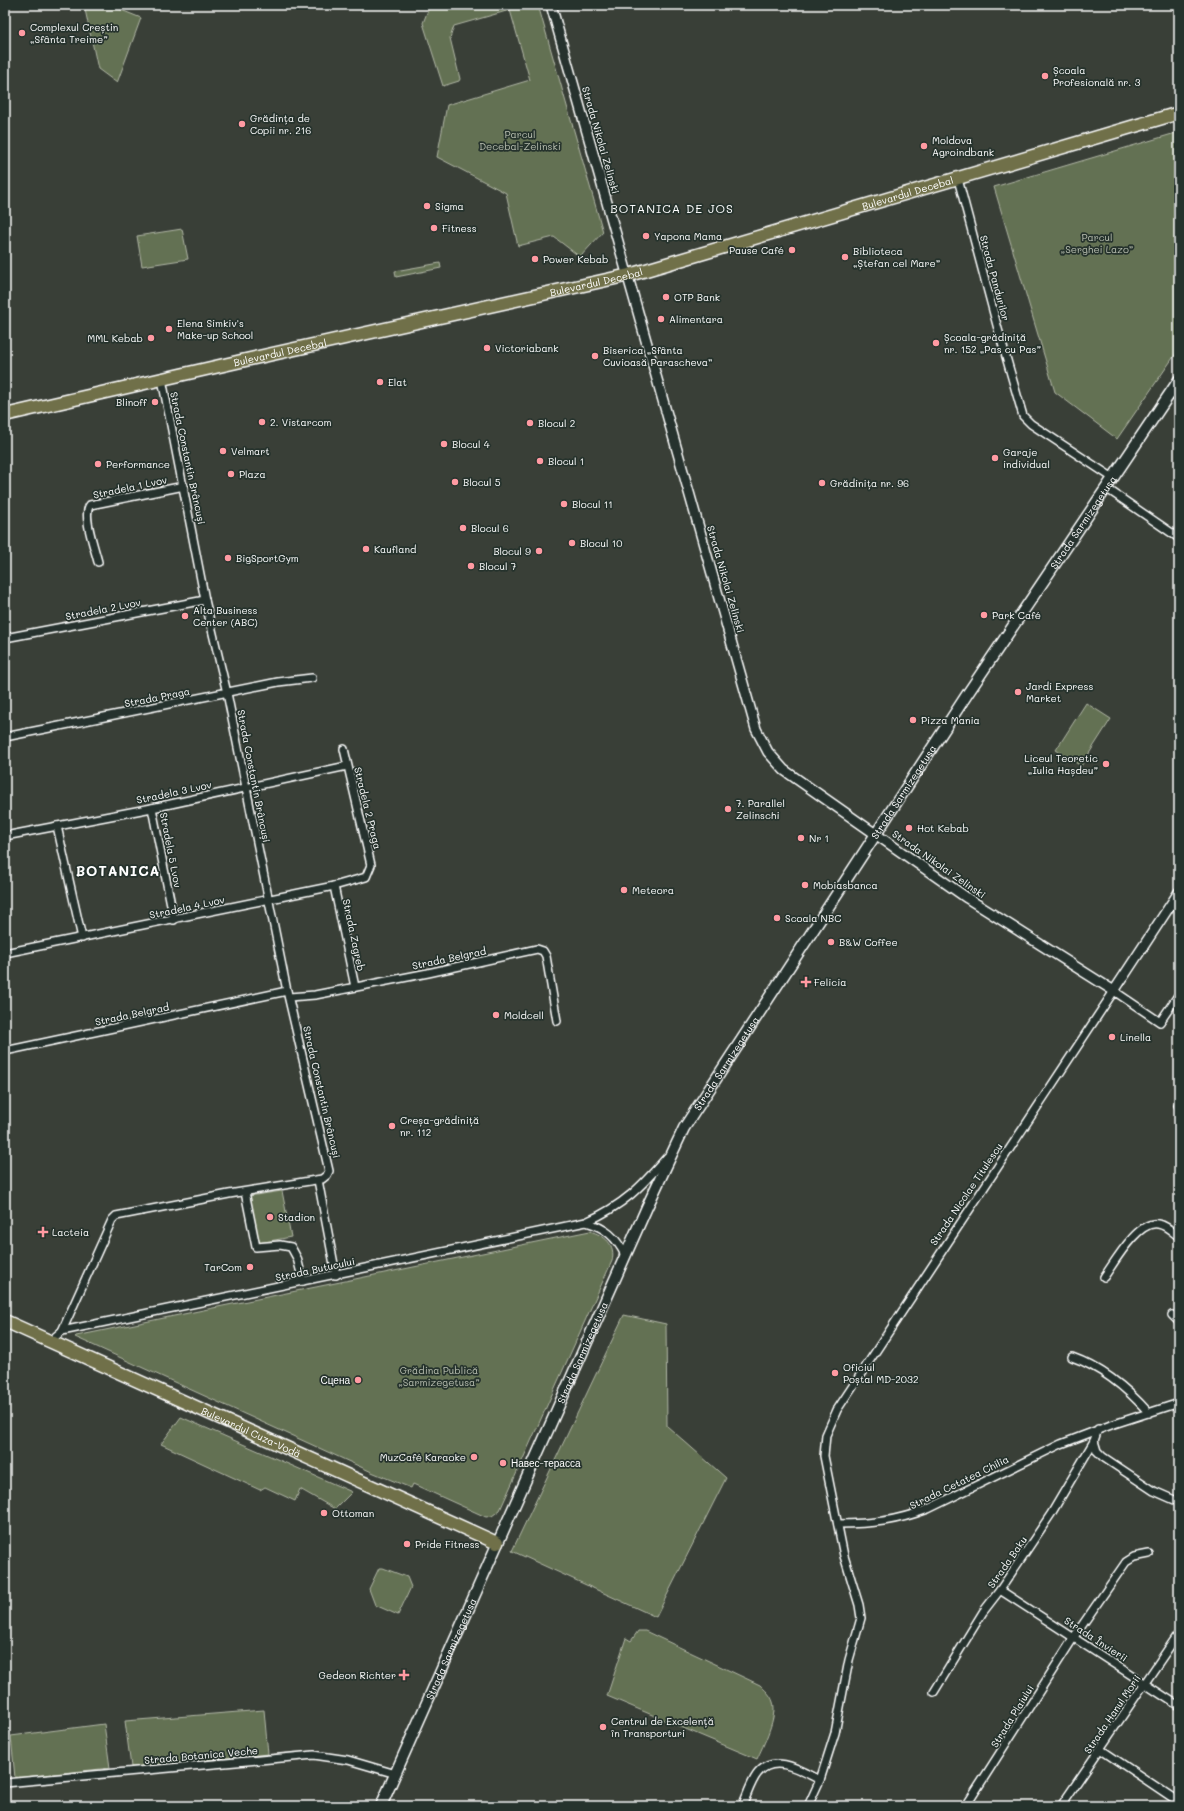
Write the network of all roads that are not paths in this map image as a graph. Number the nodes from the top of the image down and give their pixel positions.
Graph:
1 (551, 5) edge
2 (1179, 113) edge
3 (958, 179) junction
4 (629, 276) junction
5 (162, 380) junction
6 (1179, 380) edge
7 (5, 415) edge
8 (1113, 478) junction
9 (184, 486) junction
10 (1106, 488) junction
11 (1179, 538) edge
12 (98, 562) dead end
13 (205, 600) junction
14 (5, 638) edge
15 (312, 678) dead end
16 (227, 693) junction
17 (5, 737) edge
18 (344, 749) dead end
19 (347, 766) junction
20 (246, 787) junction
21 (152, 808) junction
22 (58, 826) junction
23 (877, 834) junction
24 (5, 836) edge
25 (370, 872) joint
26 (334, 886) junction
27 (1179, 892) edge
28 (268, 899) junction
29 (174, 920) junction
30 (82, 938) junction
31 (5, 953) edge
32 (355, 987) junction
33 (1114, 991) junction
34 (288, 994) junction
35 (1179, 994) edge
36 (557, 1021) dead end
37 (5, 1052) edge
38 (671, 1154) junction
39 (318, 1180) junction
40 (245, 1192) junction
41 (586, 1222) junction
42 (1179, 1237) edge
43 (625, 1255) junction
44 (336, 1275) junction
45 (1104, 1277) dead end
46 (303, 1282) junction
47 (1172, 1315) dead end
48 (5, 1321) edge
49 (1179, 1322) edge
50 (62, 1331) junction
51 (52, 1342) junction
52 (1072, 1357) dead end
53 (1179, 1404) edge
54 (1149, 1413) junction
55 (1098, 1429) junction
56 (1094, 1441) junction
57 (1179, 1502) edge
58 (838, 1524) junction
59 (497, 1543) junction
60 (1149, 1554) dead end
61 (1000, 1590) junction
62 (1179, 1633) edge
63 (1074, 1637) junction
64 (1145, 1683) junction
65 (934, 1692) dead end
66 (1179, 1706) edge
67 (1100, 1750) junction
68 (396, 1774) junction
69 (820, 1780) junction
70 (5, 1783) edge
71 (1179, 1802) edge
72 (381, 1806) edge
73 (742, 1806) edge
74 (808, 1806) edge
75 (966, 1806) edge
76 (1061, 1806) edge

1 - 4 street, Strada Nikolai Zelinski
2 - 3 main road, Bulevardul Decebal
3 - 4 main road, Bulevardul Decebal
3 - 8 street, Strada Pandurilor
4 - 5 main road, Bulevardul Decebal
4 - 23 street, Strada Nikolai Zelinski
5 - 7 main road, Bulevardul Decebal
5 - 9 street, Strada Constantin Brâncuși
6 - 8 main road, Strada Sarmizegetusa
8 - 10 main road, Strada Sarmizegetusa
9 - 12 street, Stradela 1 Lvov
9 - 13 street, Strada Constantin Brâncuși
10 - 11 street
10 - 23 main road, Strada Sarmizegetusa
13 - 14 street, Stradela 2 Lvov
13 - 16 street, Strada Constantin Brâncuși
15 - 16 street, Strada Praga
16 - 17 street, Strada Praga
16 - 20 street, Strada Constantin Brâncuși
18 - 19 street, Stradela 2 Praga
19 - 20 street, Stradela 3 Lvov
19 - 25 street, Stradela 2 Praga
20 - 21 street, Stradela 3 Lvov
20 - 28 street, Strada Constantin Brâncuși
21 - 22 street, Stradela 3 Lvov
21 - 29 street, Stradela 5 Lvov
22 - 24 street, Stradela 3 Lvov
22 - 30 street
23 - 33 street, Strada Nikolai Zelinski
23 - 38 main road, Strada Sarmizegetusa
25 - 26 street, Stradela 4 Lvov
26 - 28 street, Stradela 4 Lvov
26 - 32 street, Strada Zagreb
27 - 33 street, Strada Nicolae Titulescu
28 - 29 street, Stradela 4 Lvov
28 - 34 street, Strada Constantin Brâncuși
29 - 30 street, Stradela 4 Lvov
30 - 31 street, Stradela 4 Lvov
32 - 34 street, Strada Belgrad
32 - 36 street, Strada Belgrad
33 - 35 street
33 - 58 street, Strada Nicolae Titulescu
34 - 37 street, Strada Belgrad
34 - 39 street, Strada Constantin Brâncuși
38 - 41 street, Strada Butucului
38 - 43 main road, Strada Sarmizegetusa
39 - 40 street
39 - 44 street
40 - 46 street
40 - 50 street
41 - 43 street
41 - 44 street, Strada Butucului
42 - 45 street
43 - 59 main road, Strada Sarmizegetusa
44 - 46 street, Strada Butucului
46 - 50 street, Strada Butucului
47 - 49 street
48 - 51 main road, Bulevardul Cuza-Vodă
50 - 51 street
51 - 59 main road, Bulevardul Cuza-Vodă
52 - 54 street
53 - 54 street, Strada Cetatea Chilia
54 - 55 street, Strada Cetatea Chilia
55 - 56 street, Strada Baku
55 - 58 street, Strada Cetatea Chilia
56 - 57 street
56 - 61 street, Strada Baku
58 - 69 street
59 - 68 main road, Strada Sarmizegetusa
60 - 63 street, Strada Plaiului
61 - 63 street, Strada Învierii
61 - 65 street, Strada Baku
62 - 64 street, Strada Hanul Morii
63 - 64 street, Strada Învierii
63 - 75 street, Strada Plaiului
64 - 66 street, Strada Învierii
64 - 67 street, Strada Hanul Morii
67 - 71 street
67 - 76 street, Strada Hanul Morii
68 - 70 street, Strada Botanica Veche
68 - 72 main road, Strada Sarmizegetusa
69 - 73 street
69 - 74 street

